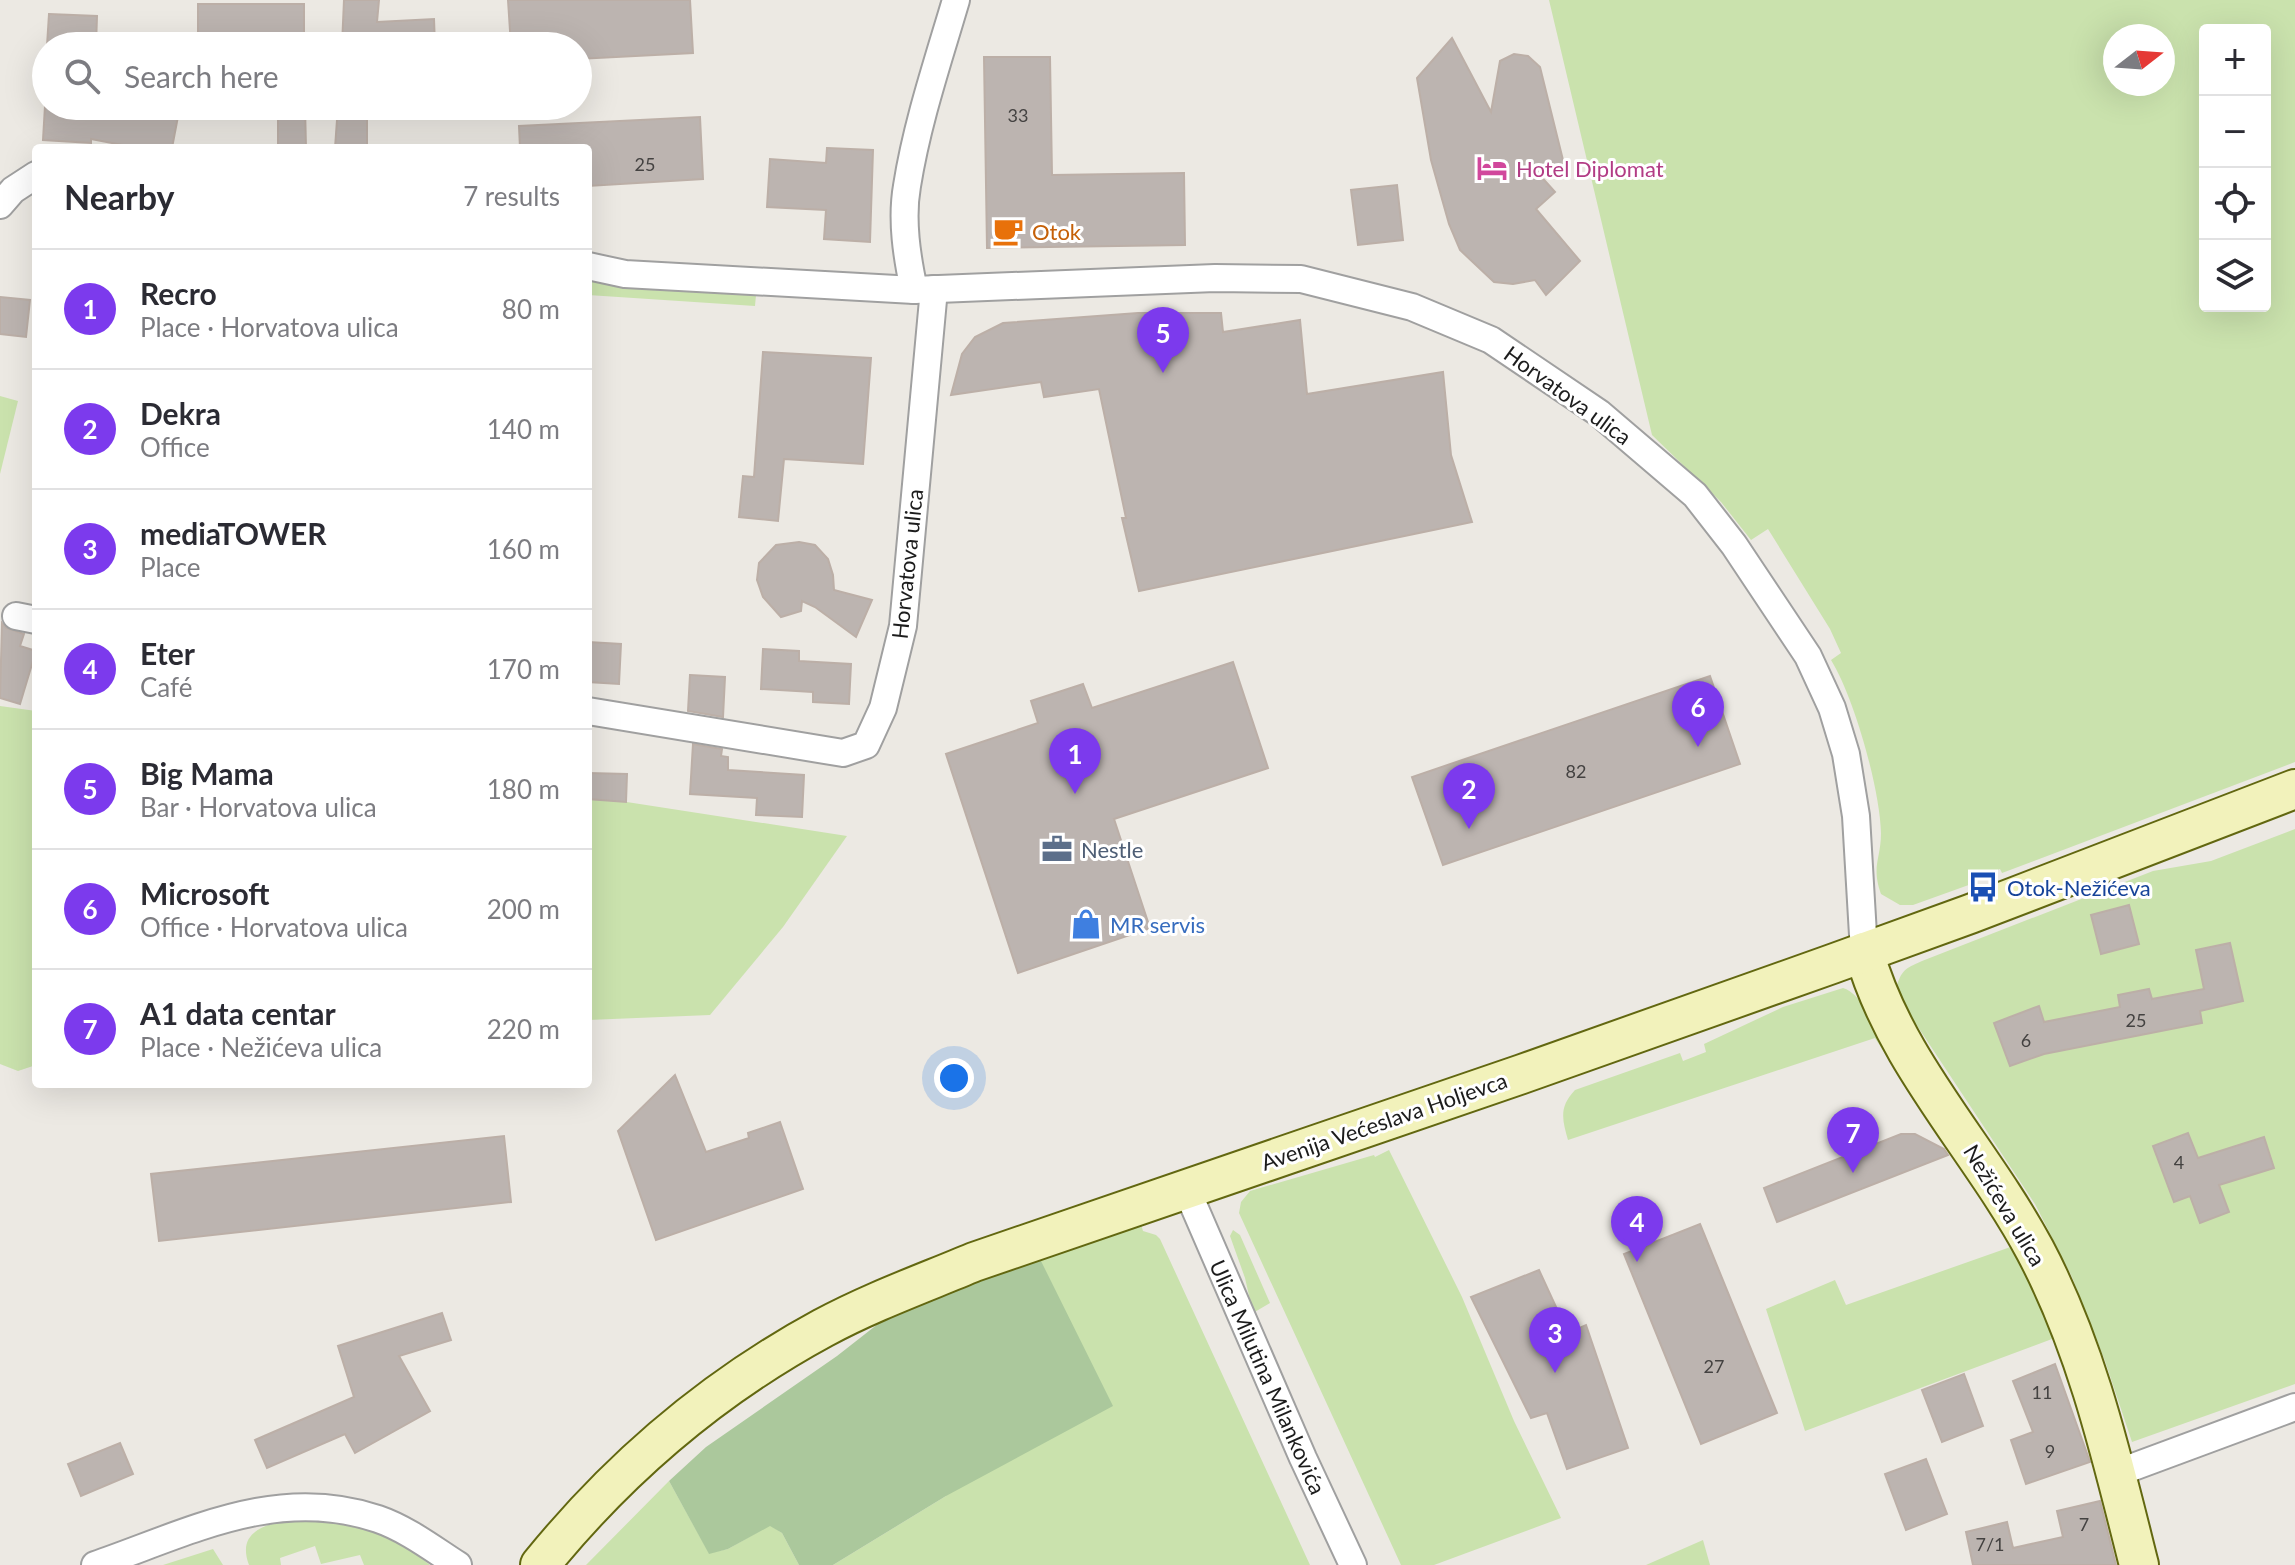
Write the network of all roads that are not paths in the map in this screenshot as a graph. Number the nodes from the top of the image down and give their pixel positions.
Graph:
1 (956, 0) edge
2 (32, 178) edge
3 (0, 205) edge
4 (592, 267) edge
5 (924, 289) junction
6 (592, 712) edge
7 (2295, 789) edge
8 (1864, 952) junction
9 (1186, 1188) junction
10 (2295, 1407) edge
11 (2117, 1473) junction
12 (95, 1565) edge
13 (458, 1565) edge
14 (540, 1565) edge
15 (1353, 1565) edge
16 (2139, 1565) edge

1 - 5 street, Horvatova ulica
2 - 3 street
4 - 5 street, Horvatova ulica
5 - 6 street, Horvatova ulica
5 - 8 street, Horvatova ulica
7 - 8 street, Avenija Većeslava Holjevca
8 - 9 street, Avenija Većeslava Holjevca
8 - 11 street, Nežićeva ulica
9 - 14 street, Avenija Većeslava Holjevca
9 - 15 street, Ulica Milutina Milankovića
10 - 11 street
11 - 16 street, Nežićeva ulica
12 - 13 street

